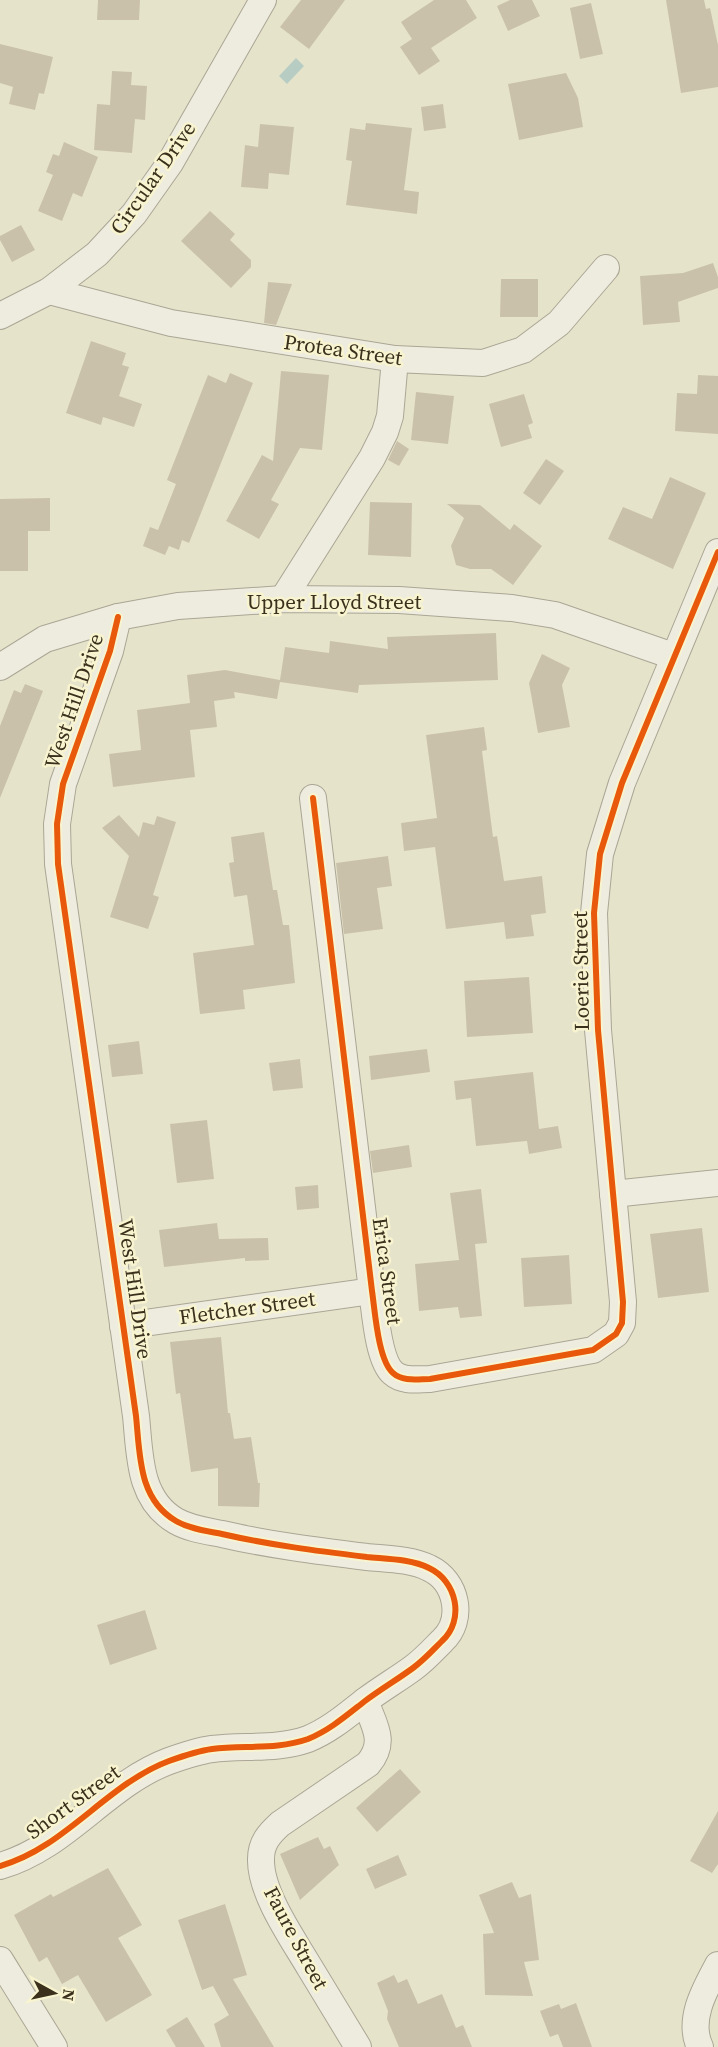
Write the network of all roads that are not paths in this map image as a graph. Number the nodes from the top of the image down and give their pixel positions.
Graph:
1 (263, 0) edge
2 (606, 268) dead end
3 (49, 291) junction
4 (0, 316) edge
5 (395, 359) junction
6 (718, 552) edge
7 (283, 599) junction
8 (118, 617) junction
9 (674, 656) junction
10 (0, 667) edge
11 (313, 798) dead end
12 (718, 1183) edge
13 (612, 1194) junction
14 (372, 1291) junction
15 (123, 1326) junction
16 (365, 1701) junction
17 (0, 1866) edge
18 (0, 1960) edge
19 (718, 1965) edge
20 (54, 2047) edge
21 (358, 2047) edge
22 (700, 2047) edge

1 - 3 street, Circular Drive
2 - 5 street, Protea Street
3 - 4 street, Circular Drive
3 - 5 street, Protea Street
5 - 7 street
6 - 9 street, Loerie Street
7 - 8 street, Upper Lloyd Street
7 - 9 street, Upper Lloyd Street
8 - 10 street, Upper Lloyd Street
8 - 15 street, West Hill Drive
9 - 13 street, Loerie Street
11 - 14 street, Erica Street
12 - 13 street
13 - 14 street, Erica Street
14 - 15 street, Fletcher Street
15 - 16 street, West Hill Drive
16 - 17 street, Short Street
16 - 21 street, Faure Street
18 - 20 street
19 - 22 street

